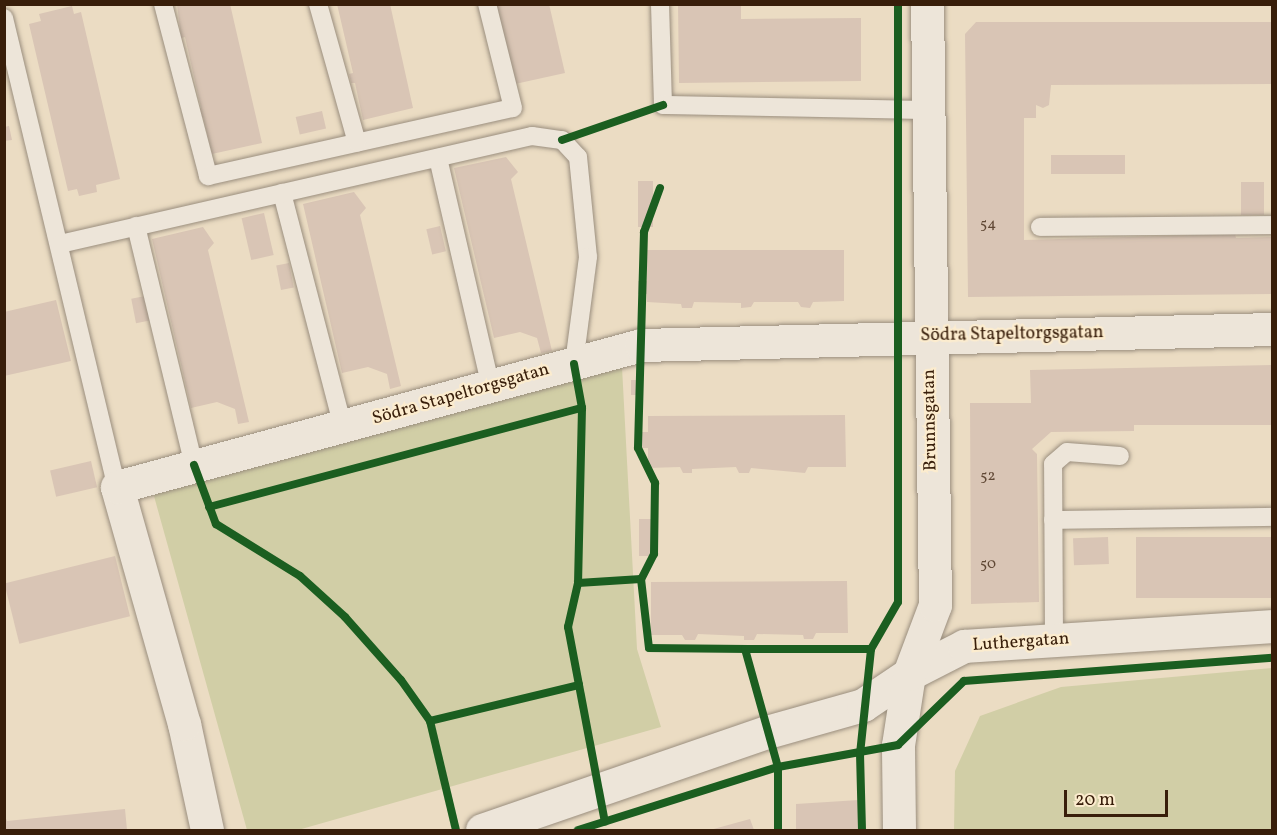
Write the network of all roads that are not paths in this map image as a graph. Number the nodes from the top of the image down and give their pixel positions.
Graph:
1 (163, 4) edge
2 (318, 4) edge
3 (487, 4) edge
4 (660, 4) edge
5 (927, 4) edge
6 (4, 18) edge
7 (928, 110) junction
8 (357, 143) junction
9 (438, 158) junction
10 (282, 193) junction
11 (1272, 225) edge
12 (136, 226) junction
13 (1040, 227) dead end
14 (60, 244) junction
15 (1272, 329) edge
16 (929, 335) junction
17 (574, 364) junction
18 (491, 387) junction
19 (344, 428) junction
20 (1120, 456) dead end
21 (194, 465) junction
22 (117, 487) junction
23 (1272, 518) edge
24 (1053, 520) junction
25 (1272, 626) edge
26 (1054, 640) junction
27 (909, 674) junction
28 (207, 831) edge
29 (482, 831) edge
30 (899, 831) edge

1 - 8 lane
2 - 8 lane
3 - 8 lane
4 - 7 lane
5 - 7 street, Brunnsgatan
6 - 14 lane
7 - 16 street, Brunnsgatan
9 - 10 lane
9 - 17 lane
9 - 18 lane
10 - 12 lane
10 - 19 lane
11 - 13 lane
12 - 14 lane
12 - 21 lane
14 - 22 lane
15 - 16 street, Södra Stapeltorgsgatan
16 - 17 street, Södra Stapeltorgsgatan
16 - 27 street, Brunnsgatan
17 - 18 street, Södra Stapeltorgsgatan
18 - 19 street, Södra Stapeltorgsgatan
19 - 21 street, Södra Stapeltorgsgatan
20 - 24 lane
21 - 22 street, Södra Stapeltorgsgatan
22 - 28 street
23 - 24 lane
24 - 26 lane
25 - 26 street, Luthergatan
26 - 27 street, Luthergatan
27 - 29 street, Luthergatan
27 - 30 street, Brunnsgatan

